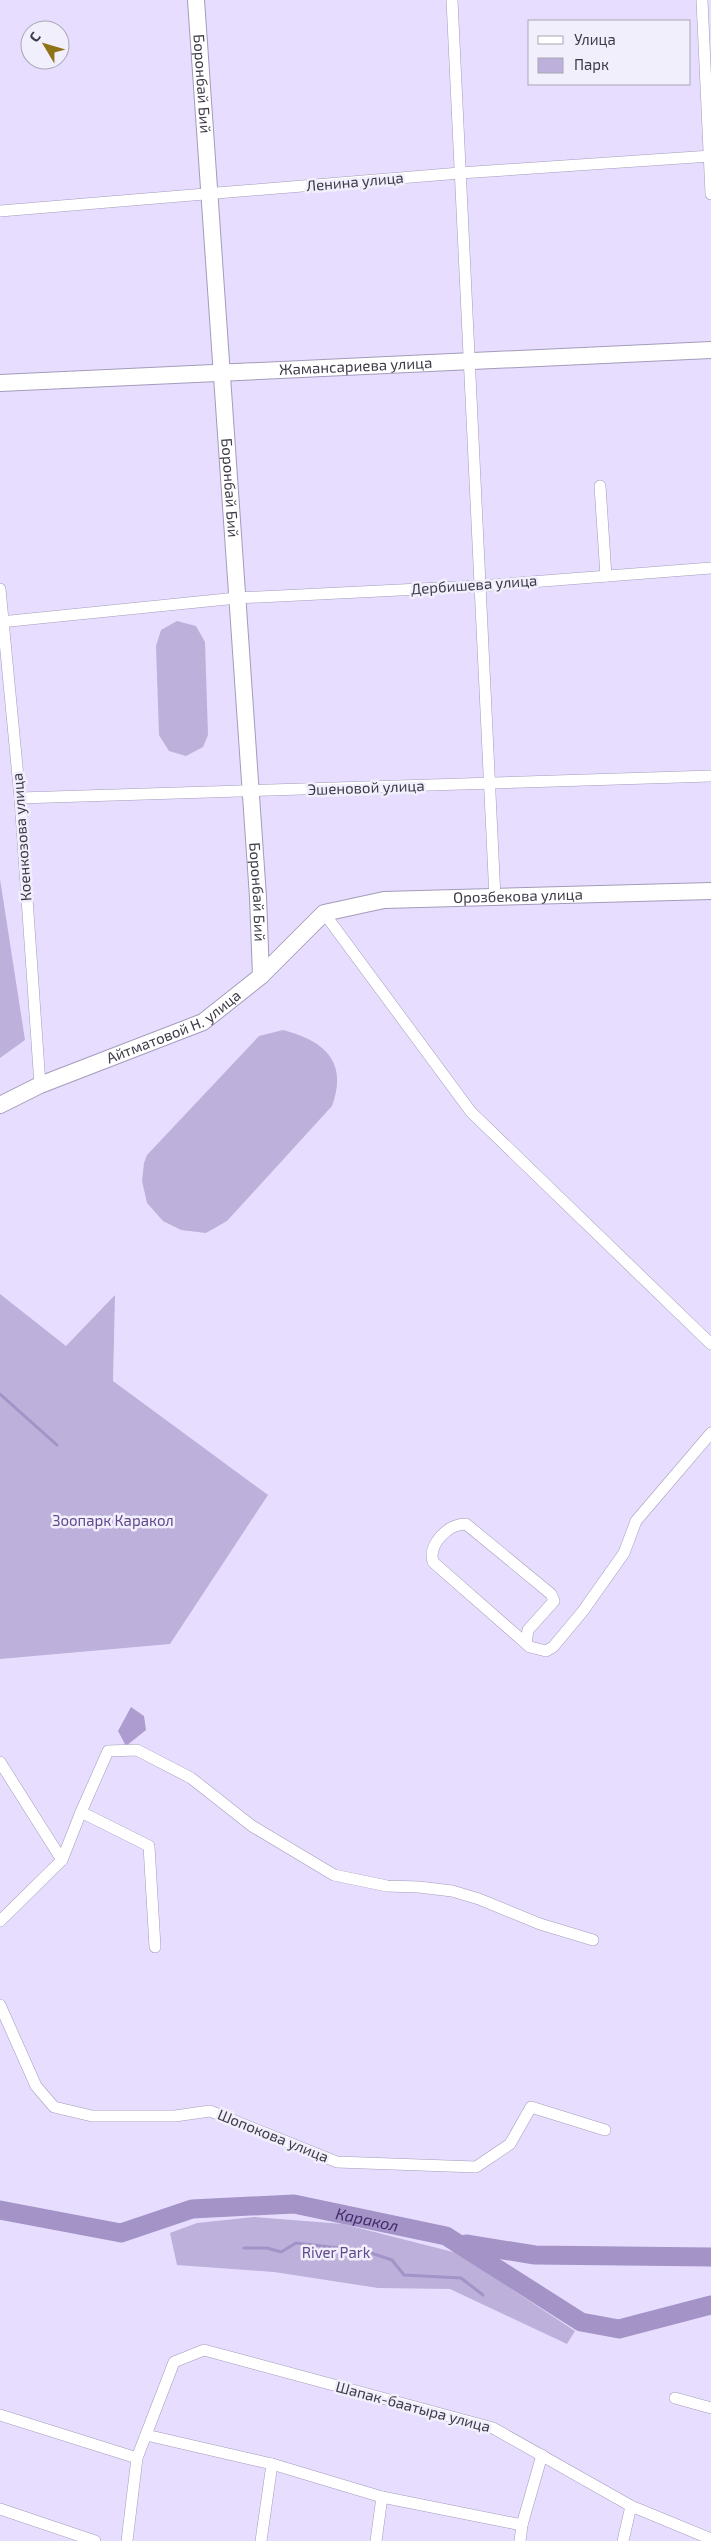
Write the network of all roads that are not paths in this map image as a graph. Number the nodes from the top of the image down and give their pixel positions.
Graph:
1 (196, 0) edge
2 (452, 0) edge
3 (702, 0) edge
4 (710, 156) edge
5 (460, 174) junction
6 (210, 194) junction
7 (711, 194) edge
8 (0, 211) edge
9 (711, 350) edge
10 (469, 361) junction
11 (222, 372) junction
12 (0, 383) edge
13 (600, 486) dead end
14 (711, 568) edge
15 (606, 576) junction
16 (480, 586) junction
17 (0, 589) edge
18 (237, 598) junction
19 (1, 621) edge
20 (711, 776) edge
21 (489, 784) junction
22 (249, 791) junction
23 (20, 798) junction
24 (711, 892) edge
25 (495, 898) junction
26 (324, 913) junction
27 (261, 976) junction
28 (40, 1085) junction
29 (0, 1105) edge
30 (711, 1344) edge
31 (711, 1433) edge
32 (526, 1643) junction
33 (0, 1762) edge
34 (81, 1812) junction
35 (62, 1860) junction
36 (0, 1921) edge
37 (593, 1940) dead end
38 (155, 1947) dead end
39 (0, 2005) edge
40 (606, 2130) dead end
41 (675, 2398) dead end
42 (711, 2408) edge
43 (0, 2416) edge
44 (146, 2435) junction
45 (542, 2455) junction
46 (137, 2458) junction
47 (272, 2464) junction
48 (382, 2497) junction
49 (631, 2506) junction
50 (0, 2509) edge
51 (522, 2525) junction
52 (711, 2539) edge
53 (95, 2541) edge
54 (127, 2541) edge
55 (261, 2541) edge
56 (376, 2541) edge
57 (520, 2541) edge
58 (623, 2541) edge

1 - 6 main road, Боронбай Бий
2 - 5 street
3 - 4 street
4 - 5 street, Ленина улица
4 - 7 street
5 - 6 street, Ленина улица
5 - 10 street
6 - 8 street, Ленина улица
6 - 11 main road, Боронбай Бий
9 - 10 main road, Жамансариева улица
10 - 11 main road, Жамансариева улица
10 - 16 street
11 - 12 main road, Жамансариева улица
11 - 18 main road, Боронбай Бий
13 - 15 street
14 - 15 street, Дербишева улица
15 - 16 street, Дербишева улица
16 - 18 street, Дербишева улица
16 - 21 street
17 - 19 street, Коенкозова улица
18 - 19 street, Дербишева улица
18 - 22 main road, Боронбай Бий
19 - 23 street, Коенкозова улица
20 - 21 street, Эшеновой улица
21 - 22 street, Эшеновой улица
21 - 25 street
22 - 23 street, Эшеновой улица
22 - 27 main road, Боронбай Бий
23 - 28 street, Коенкозова улица
24 - 25 main road, Орозбекова улица
25 - 26 main road, Орозбекова улица
26 - 27 main road, Айтматовой Н. улица
26 - 30 street
27 - 28 main road, Айтматовой Н. улица
28 - 29 main road, Айтматовой Н. улица
31 - 32 street
32 - 32 street
33 - 35 street
34 - 35 street
34 - 37 street
34 - 38 street
35 - 36 street
39 - 40 street, Шопокова улица
41 - 42 street
43 - 46 street
44 - 45 street, Шапак-баатыра улица
44 - 46 street, Шапак-баатыра улица
44 - 47 street
45 - 49 street, Шапак-баатыра улица
45 - 51 street
46 - 54 street, Шапак-баатыра улица
47 - 48 street
47 - 55 street
48 - 51 street
48 - 56 street
49 - 52 street, Шапак-баатыра улица
49 - 58 street
50 - 53 street
51 - 57 street

